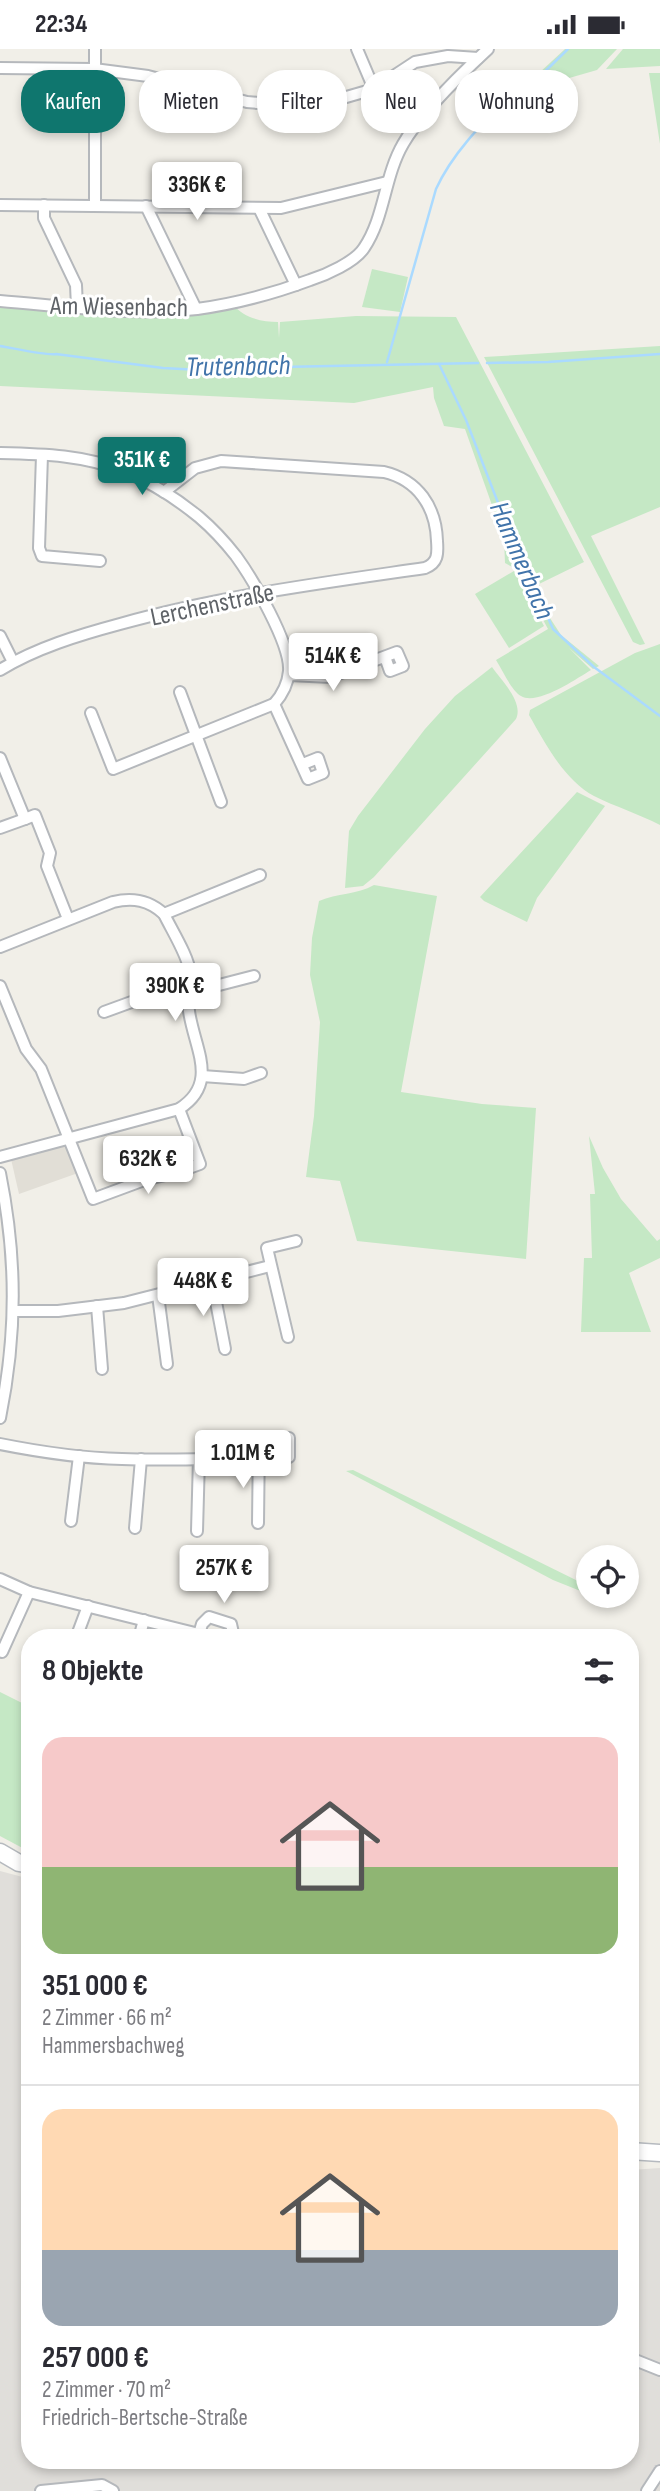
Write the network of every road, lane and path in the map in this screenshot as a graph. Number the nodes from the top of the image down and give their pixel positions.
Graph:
1 (95, 49) edge
2 (357, 49) edge
3 (488, 49) edge
4 (478, 58) junction
5 (0, 68) edge
6 (94, 69) junction
7 (366, 70) edge
8 (403, 70) edge
9 (361, 93) edge
10 (387, 182) junction
11 (0, 205) edge
12 (44, 205) junction
13 (146, 205) junction
14 (95, 206) junction
15 (258, 208) junction
16 (296, 285) junction
17 (0, 301) edge
18 (77, 307) junction
19 (196, 309) junction
20 (0, 453) edge
21 (42, 455) junction
22 (164, 492) junction
23 (100, 561) dead end
24 (257, 593) junction
25 (0, 636) edge
26 (385, 657) dead end
27 (13, 662) junction
28 (0, 670) edge
29 (289, 675) junction
30 (180, 692) dead end
31 (274, 704) junction
32 (91, 713) dead end
33 (197, 736) junction
34 (0, 758) edge
35 (303, 764) dead end
36 (221, 802) dead end
37 (25, 818) junction
38 (0, 828) edge
39 (260, 875) dead end
40 (164, 914) junction
41 (68, 919) junction
42 (0, 947) edge
43 (254, 976) dead end
44 (189, 981) junction
45 (0, 986) edge
46 (188, 993) junction
47 (104, 1012) dead end
48 (261, 1073) dead end
49 (202, 1076) junction
50 (179, 1109) junction
51 (69, 1137) junction
52 (0, 1157) edge
53 (0, 1173) edge
54 (296, 1241) dead end
55 (270, 1266) junction
56 (212, 1281) junction
57 (158, 1295) junction
58 (97, 1306) junction
59 (14, 1311) junction
60 (288, 1337) dead end
61 (225, 1349) dead end
62 (167, 1364) dead end
63 (102, 1369) dead end
64 (3, 1387) edge
65 (0, 1418) edge
66 (0, 1444) edge
67 (79, 1456) junction
68 (199, 1458) junction
69 (141, 1459) junction
70 (71, 1521) dead end
71 (258, 1523) dead end
72 (135, 1528) dead end
73 (197, 1531) dead end
74 (0, 1579) edge
75 (29, 1592) junction
76 (88, 1606) junction
77 (144, 1620) junction
78 (79, 1629) edge
79 (142, 1629) edge
80 (184, 1629) edge
81 (204, 1629) edge
82 (233, 1629) edge
83 (2, 1651) dead end
84 (0, 1852) edge
85 (21, 1863) edge
86 (639, 2152) edge
87 (660, 2153) edge
88 (639, 2362) edge
89 (660, 2370) edge
90 (660, 2471) edge
91 (41, 2491) edge
92 (113, 2491) edge
93 (647, 2491) edge

1 - 6 street
2 - 7 street
3 - 4 street, Am Wiesenbach
4 - 8 street
4 - 10 street, Am Wiesenbach
5 - 6 street
6 - 9 street
6 - 14 street
10 - 15 street
10 - 16 street, Am Wiesenbach
11 - 12 street
12 - 14 street
12 - 18 street
13 - 14 street
13 - 15 street
13 - 19 street
15 - 16 street
16 - 19 street, Am Wiesenbach
17 - 18 street, Am Wiesenbach
18 - 19 street, Am Wiesenbach
20 - 21 street
21 - 22 street
21 - 23 street
22 - 24 street
22 - 24 street, Lerchenstraße
24 - 27 street, Lerchenstraße
24 - 29 street
25 - 27 street
26 - 29 street
27 - 28 street, Lerchenstraße
29 - 31 street
30 - 33 street
31 - 33 street
31 - 35 street
32 - 33 street
33 - 36 street
34 - 37 street
37 - 38 street
37 - 41 street
39 - 40 street
40 - 41 street
40 - 44 street
41 - 42 street
43 - 46 street
44 - 46 street
44 - 47 street
45 - 51 street
46 - 49 street
48 - 49 street
49 - 50 street
50 - 51 street
50 - 51 street
51 - 52 street
53 - 59 street
54 - 55 street
55 - 56 street
55 - 60 street
56 - 57 street
56 - 61 street
57 - 58 street
57 - 62 street
58 - 59 street
58 - 63 street
59 - 64 street
64 - 65 street
66 - 67 street
67 - 69 street
67 - 70 street
68 - 69 street
68 - 71 street
68 - 73 street
69 - 72 street
74 - 75 street
75 - 76 street
75 - 83 street
76 - 77 street
76 - 78 street
77 - 79 street
77 - 80 street
81 - 82 street
84 - 85 main road
86 - 87 main road
88 - 89 street
90 - 93 street
91 - 92 street

